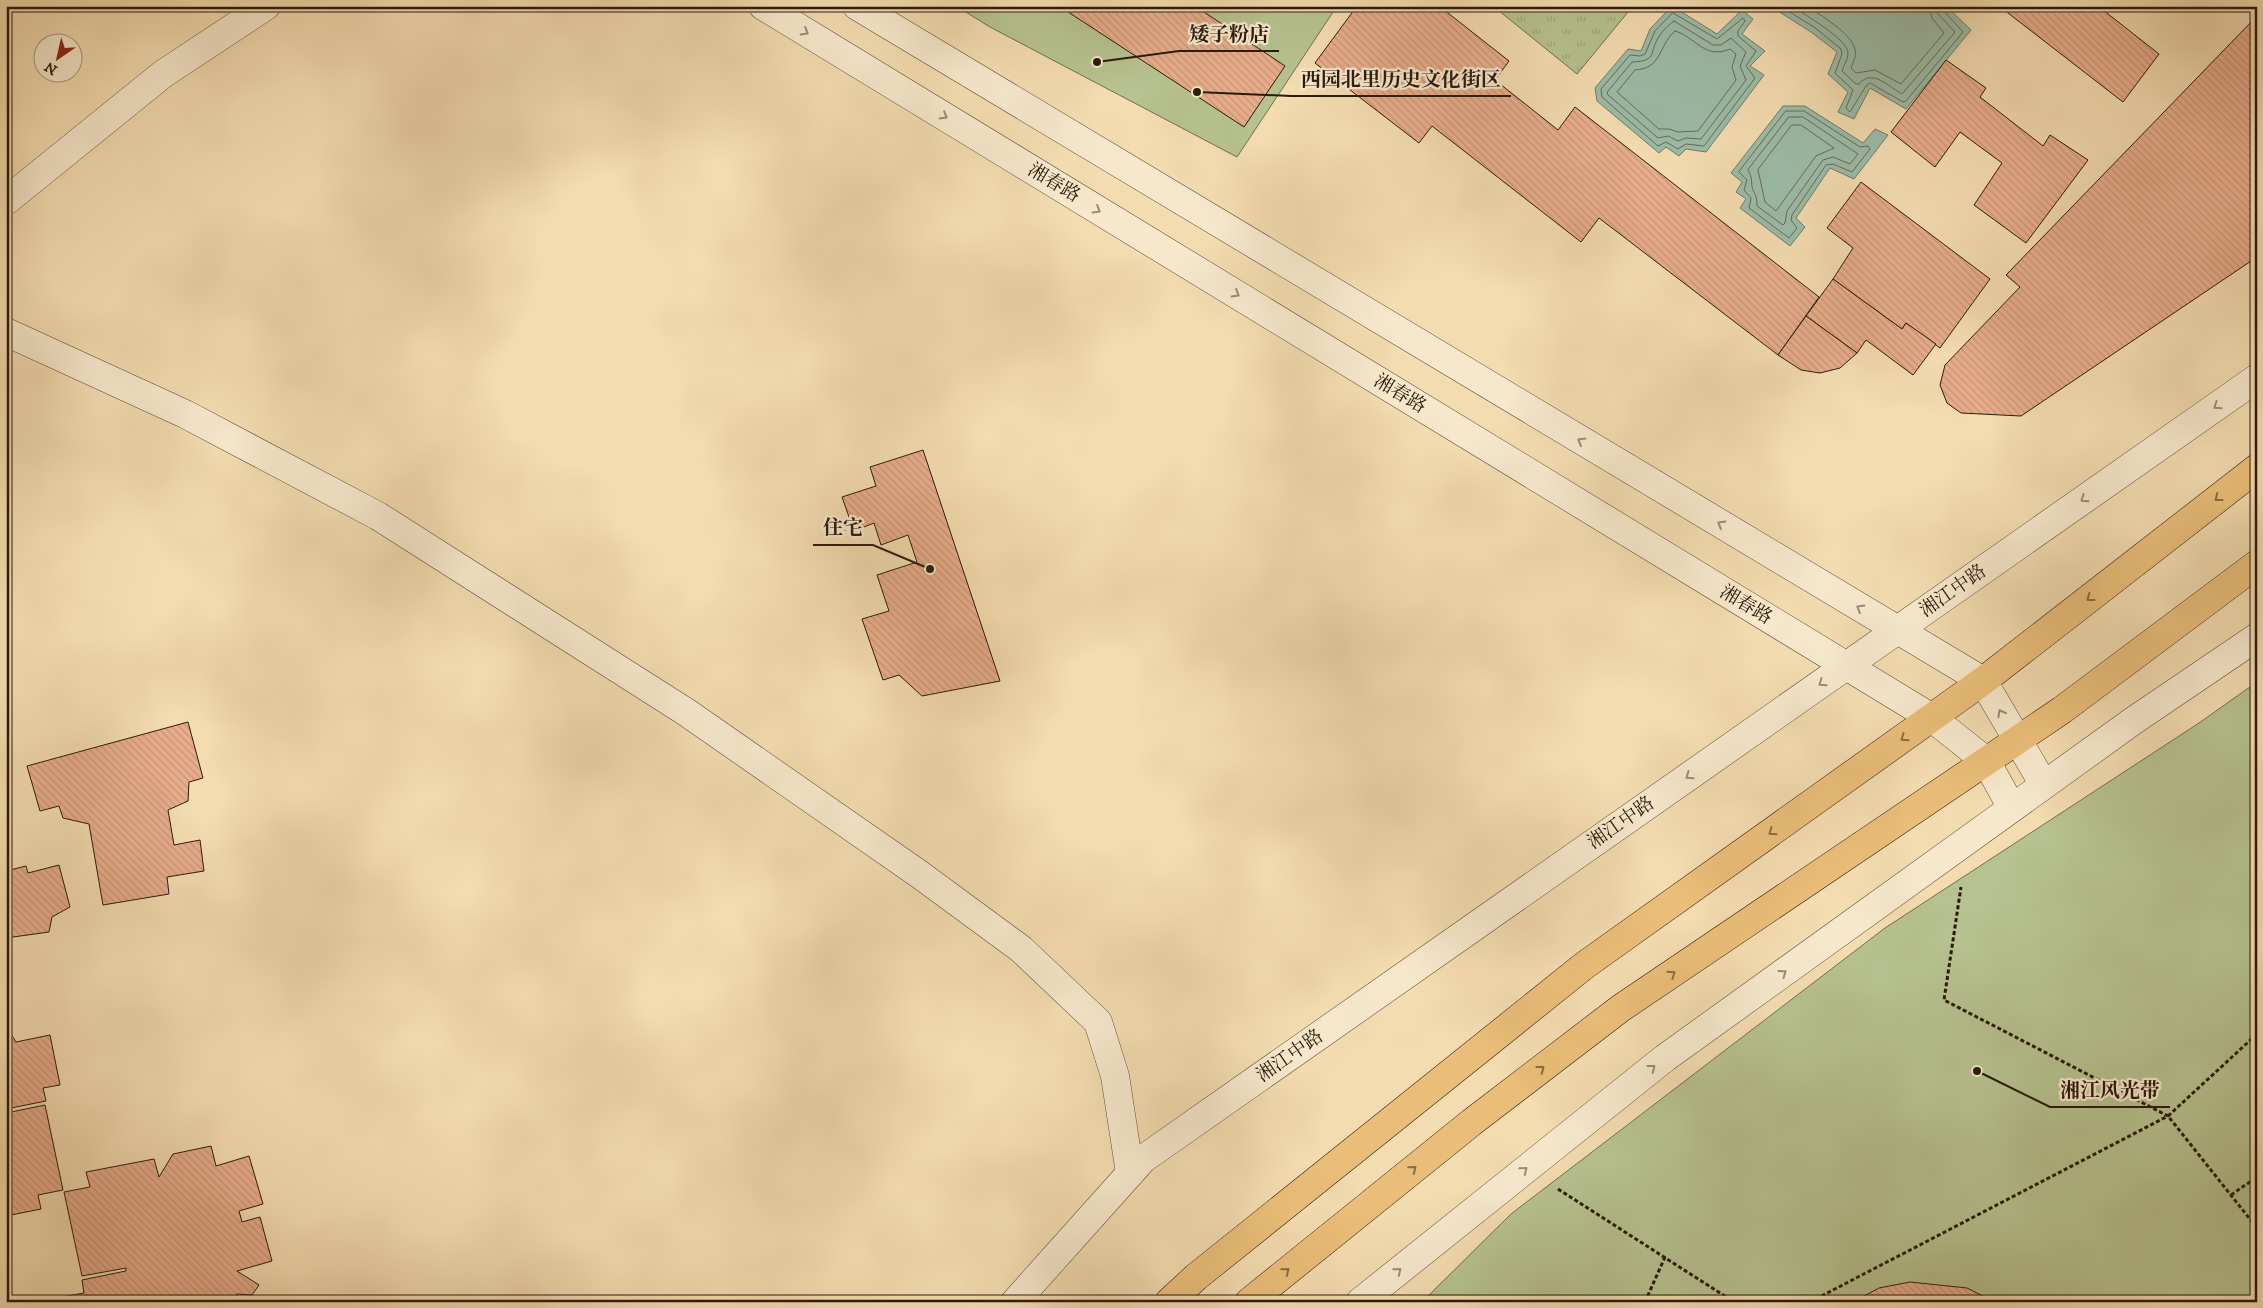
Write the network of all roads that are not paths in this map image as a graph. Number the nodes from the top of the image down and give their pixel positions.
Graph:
1 (266, 6) edge
2 (763, 6) edge
3 (857, 6) edge
4 (6, 201) edge
5 (6, 332) edge
6 (2257, 378) edge
7 (2257, 468) edge
8 (2257, 564) edge
9 (1897, 630) junction
10 (2257, 637) edge
11 (1846, 665) junction
12 (1983, 681) junction
13 (1932, 718) junction
14 (2016, 740) junction
15 (1986, 761) junction
16 (2044, 785) junction
17 (2012, 808) junction
18 (1130, 1173) junction
19 (1015, 1302) edge
20 (1170, 1302) edge
21 (1248, 1302) edge
22 (1360, 1302) edge

1 - 4 street
2 -> 11 street, 湘春路
9 -> 3 street
5 - 18 street
6 -> 9 street, 湘江中路
7 -> 12 main road
8 - 14 main road
9 - 11 street, 湘江中路
9 - 12 street
10 - 16 street
11 - 13 street, 湘春路
11 -> 18 street, 湘江中路
12 - 13 main road
14 -> 12 street
13 - 15 street, 湘春路
13 -> 20 main road
14 - 15 main road
14 - 16 street
15 - 17 street, 湘春路
21 -> 15 main road
16 - 17 street
22 -> 17 street
18 - 19 street, 湘江中路

